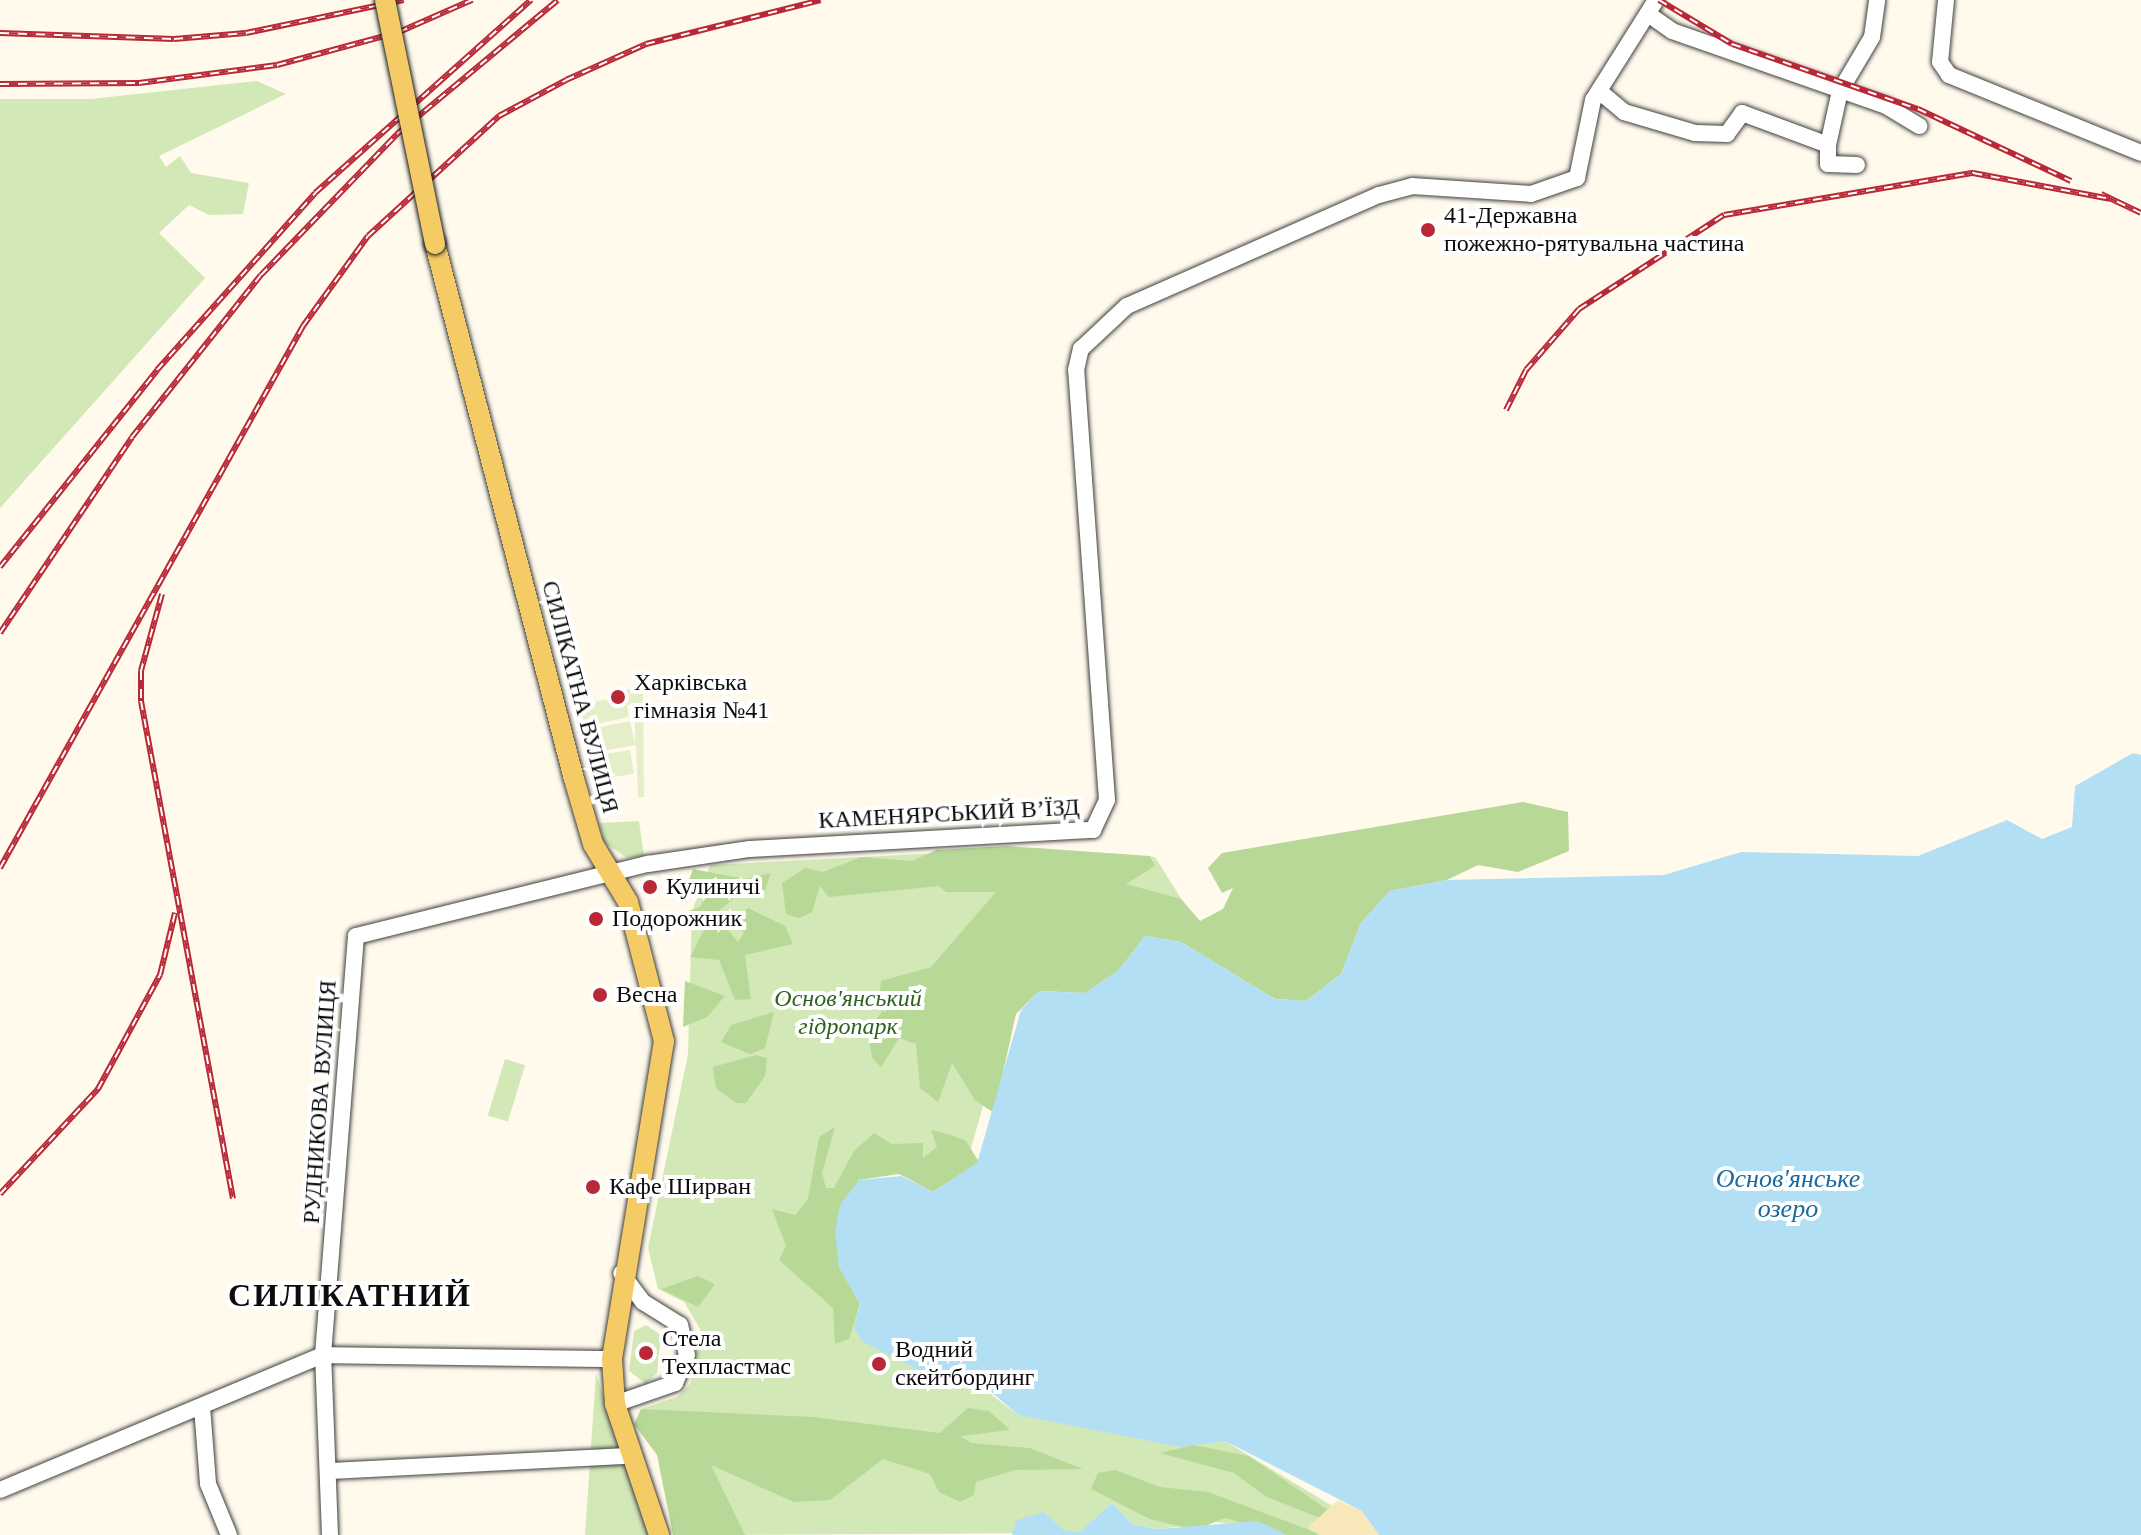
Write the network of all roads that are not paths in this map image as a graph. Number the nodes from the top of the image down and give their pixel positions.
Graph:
1 (385, 0) edge
2 (1877, 0) edge
3 (1944, 3) edge
4 (1652, 7) edge
5 (1599, 91) junction
6 (1840, 91) junction
7 (1919, 126) dead end
8 (1828, 145) junction
9 (2141, 153) edge
10 (1857, 165) dead end
11 (610, 869) junction
12 (621, 1273) junction
13 (323, 1355) junction
14 (612, 1359) junction
15 (615, 1404) junction
16 (202, 1407) junction
17 (630, 1456) junction
18 (329, 1471) junction
19 (0, 1490) edge
20 (229, 1535) edge
21 (330, 1535) edge
22 (659, 1535) edge

1 - 11 main road, СИЛІКАТНА ВУЛИЦЯ, bridge
2 - 6 street
3 - 9 street
4 - 5 street
4 - 6 street
5 - 8 street
5 - 11 street, КАМЕНЯРСЬКИЙ В’ЇЗД
6 - 7 street
6 - 8 street
8 - 10 street
11 - 12 main road, СИЛІКАТНА ВУЛИЦЯ
11 - 13 street, РУДНИКОВА ВУЛИЦЯ
12 - 14 main road, СИЛІКАТНА ВУЛИЦЯ
12 - 15 street
13 - 14 street
13 - 16 street
13 - 18 street, РУДНИКОВА ВУЛИЦЯ
14 - 15 main road, СИЛІКАТНА ВУЛИЦЯ
15 - 17 main road, СИЛІКАТНА ВУЛИЦЯ
16 - 19 street
16 - 20 street
17 - 18 street
17 - 22 main road, СИЛІКАТНА ВУЛИЦЯ
18 - 21 street, РУДНИКОВА ВУЛИЦЯ

